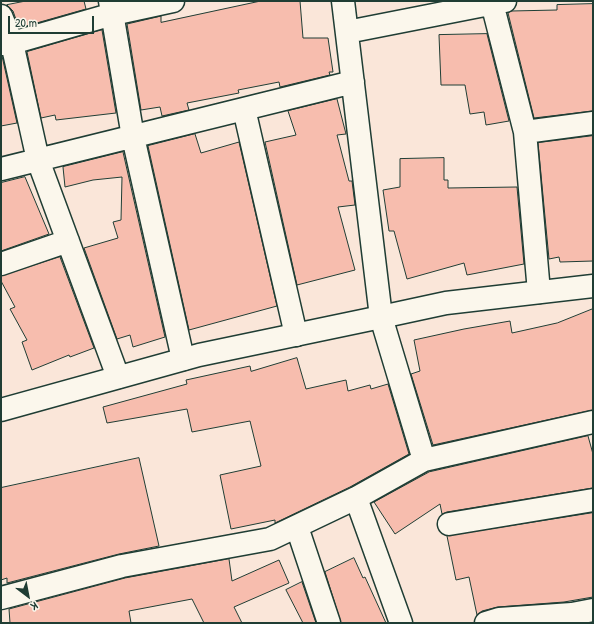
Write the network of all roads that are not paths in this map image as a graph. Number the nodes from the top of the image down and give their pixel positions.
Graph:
1 (172, 1) edge
2 (343, 1) edge
3 (499, 2) edge
4 (111, 8) edge
5 (1, 16) edge
6 (347, 32) junction
7 (6, 44) edge
8 (353, 82) junction
9 (244, 109) junction
10 (593, 123) edge
11 (525, 132) junction
12 (133, 137) junction
13 (38, 160) junction
14 (1, 169) edge
15 (68, 241) junction
16 (1, 264) edge
17 (593, 286) edge
18 (539, 292) junction
19 (381, 317) junction
20 (296, 335) junction
21 (184, 359) junction
22 (118, 377) junction
23 (1, 410) edge
24 (593, 422) edge
25 (424, 460) junction
26 (356, 498) junction
27 (593, 500) edge
28 (449, 524) dead end
29 (297, 527) junction
30 (1, 598) edge
31 (593, 610) edge
32 (329, 623) edge
33 (401, 623) edge
34 (486, 623) edge

1 - 4 street
2 - 6 street
3 - 6 street
3 - 11 street
4 - 7 street
4 - 12 street
5 - 7 street
6 - 8 street
7 - 13 street
8 - 9 street
8 - 19 street
9 - 12 street
9 - 20 street
10 - 11 street
11 - 18 street
12 - 13 street
12 - 21 street
13 - 14 street
13 - 15 street
15 - 16 street
15 - 22 street
17 - 18 street
18 - 19 street
19 - 20 street
19 - 25 street
20 - 21 street
21 - 22 street
22 - 23 street
24 - 25 street
25 - 26 street
26 - 29 street
26 - 33 street
27 - 28 street
29 - 30 street
29 - 32 street
31 - 34 street

